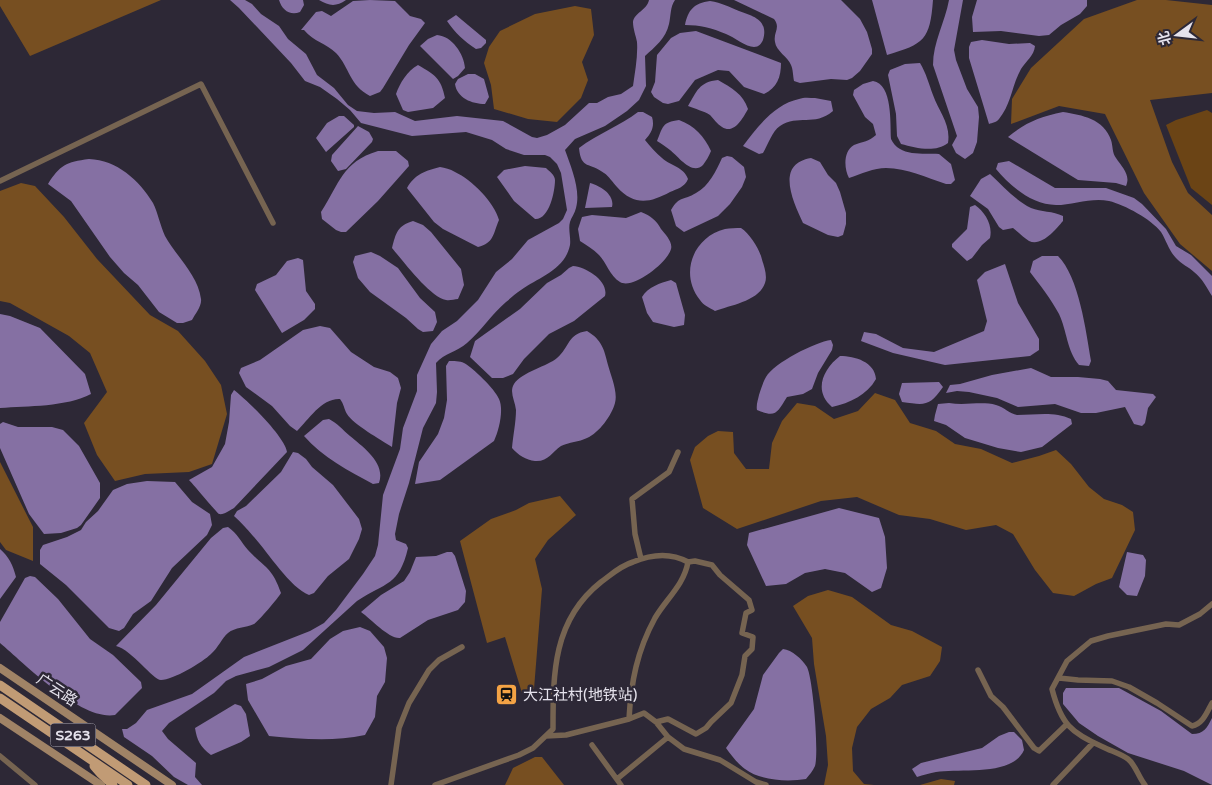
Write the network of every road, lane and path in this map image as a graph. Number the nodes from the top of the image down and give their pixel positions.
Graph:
1 (0, 182) edge
2 (273, 224) dead end
3 (678, 452) dead end
4 (640, 559) junction
5 (688, 562) junction
6 (1212, 604) edge
7 (462, 647) dead end
8 (0, 668) edge
9 (978, 670) dead end
10 (1059, 678) junction
11 (0, 685) edge
12 (0, 698) edge
13 (1212, 703) edge
14 (0, 718) edge
15 (630, 719) junction
16 (656, 722) junction
17 (1068, 724) junction
18 (546, 736) junction
19 (668, 737) junction
20 (1093, 742) junction
21 (592, 745) dead end
22 (0, 756) edge
23 (87, 758) junction
24 (617, 779) junction
25 (35, 785) edge
26 (101, 785) edge
27 (113, 785) edge
28 (128, 785) edge
29 (146, 785) edge
30 (172, 785) edge
31 (391, 785) edge
32 (435, 785) edge
33 (621, 785) edge
34 (766, 785) edge
35 (1053, 785) edge
36 (1145, 785) edge

1 - 2 street
3 - 4 street
4 - 5 street
4 - 18 street
5 - 15 street
5 - 16 street
6 - 10 street
7 - 31 street
8 - 30 main road, 广云路 / S263
9 - 17 street
10 - 13 street
10 - 17 street
11 - 29 main road, 广云路 / S263
12 - 23 main road, S263
14 - 26 main road, S263
15 - 16 street
15 - 18 street
16 - 19 street
17 - 20 street
18 - 32 street
19 - 24 street
19 - 34 street
20 - 35 street
20 - 36 street
21 - 24 street
22 - 25 street
23 - 27 main road
23 - 28 main road, S263
24 - 33 street

